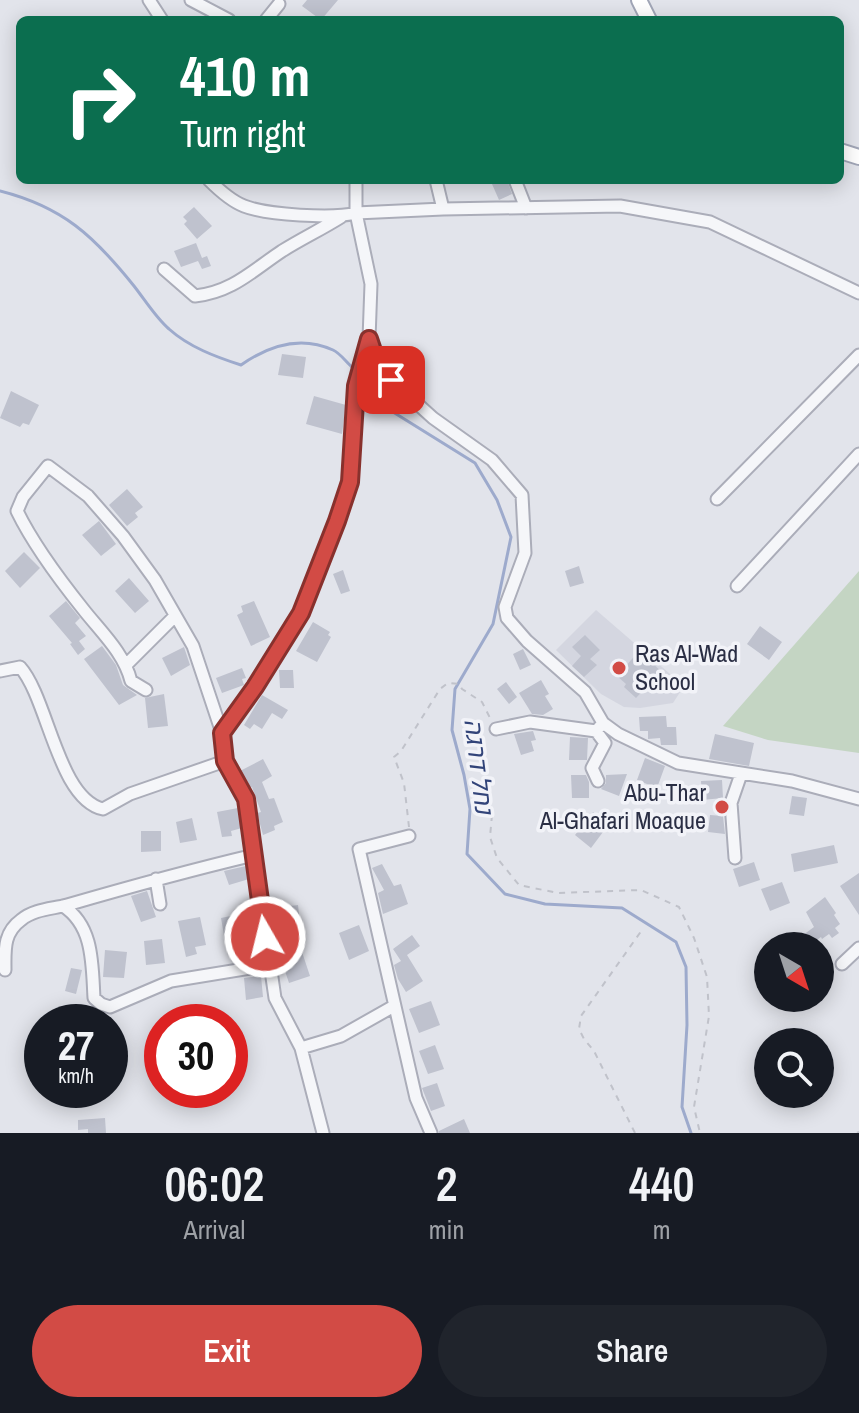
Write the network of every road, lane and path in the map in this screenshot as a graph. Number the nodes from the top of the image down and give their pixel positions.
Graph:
1 (191, 0) edge
2 (279, 4) dead end
3 (221, 16) edge
4 (269, 16) edge
5 (214, 184) edge
6 (356, 184) edge
7 (437, 184) edge
8 (517, 184) edge
9 (526, 208) junction
10 (443, 209) junction
11 (356, 213) junction
12 (342, 216) junction
13 (164, 269) dead end
14 (859, 293) edge
15 (369, 339) junction
16 (859, 355) edge
17 (859, 454) edge
18 (717, 499) dead end
19 (737, 586) dead end
20 (175, 616) junction
21 (127, 664) junction
22 (0, 671) edge
23 (146, 690) dead end
24 (599, 727) junction
25 (496, 729) joint
26 (222, 733) junction
27 (225, 761) junction
28 (741, 774) junction
29 (598, 781) dead end
30 (859, 799) edge
31 (492, 815) dead end
32 (409, 836) joint
33 (254, 855) junction
34 (735, 858) dead end
35 (156, 879) junction
36 (160, 904) dead end
37 (63, 906) junction
38 (642, 930) dead end
39 (859, 948) edge
40 (842, 964) dead end
41 (269, 965) junction
42 (5, 970) dead end
43 (394, 1006) junction
44 (301, 1048) junction
45 (323, 1133) edge
46 (431, 1133) edge
47 (635, 1133) edge
48 (700, 1133) edge

1 - 3 street
2 - 4 street
5 - 12 street
6 - 11 street
7 - 10 street
8 - 9 street
9 - 10 street
9 - 14 street
10 - 11 street
11 - 12 street
11 - 15 street
12 - 13 street
15 - 24 street
15 - 26 street
16 - 18 street
17 - 19 street
20 - 21 street
20 - 21 street
20 - 26 street
21 - 23 street
22 - 27 street
24 - 25 street
24 - 28 street
24 - 29 street
25 - 32 path
26 - 27 street
27 - 33 street
28 - 30 street
28 - 34 street
31 - 48 path
32 - 43 street
33 - 35 street
33 - 41 street
35 - 36 street
35 - 37 street
37 - 41 street
37 - 42 street
38 - 47 path
39 - 40 street
41 - 44 street
43 - 44 street
43 - 46 street
44 - 45 street

